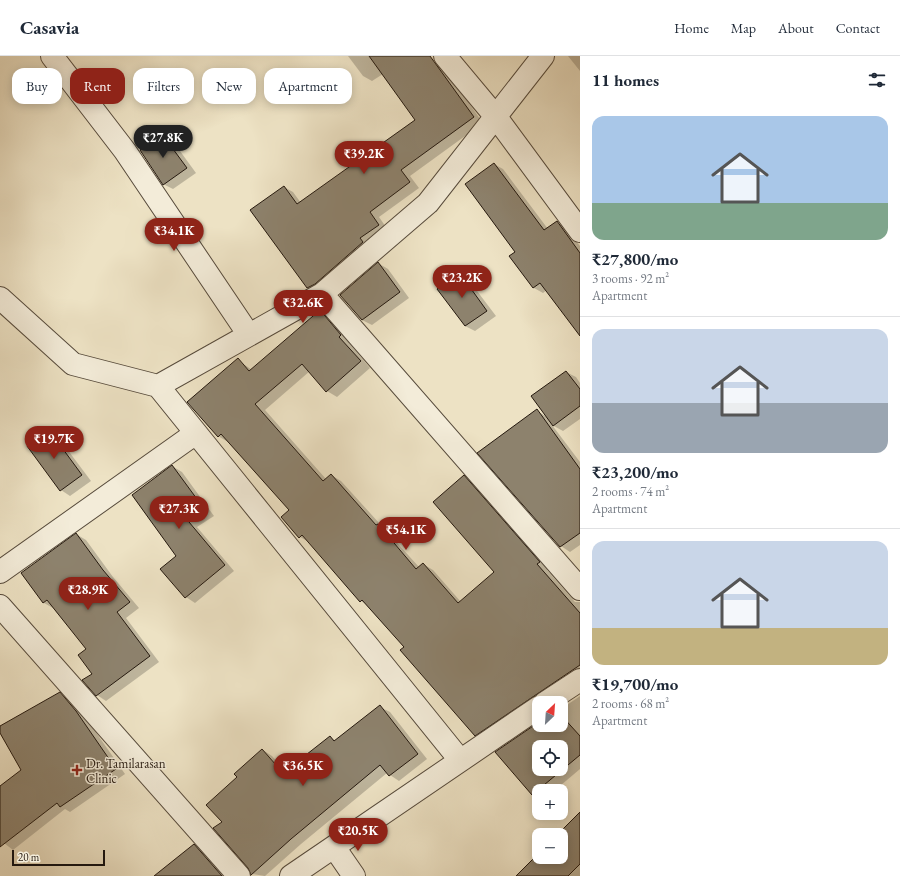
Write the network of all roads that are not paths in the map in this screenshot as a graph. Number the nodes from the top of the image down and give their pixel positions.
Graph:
1 (52, 56) edge
2 (445, 56) edge
3 (543, 56) edge
4 (496, 117) junction
5 (580, 231) edge
6 (322, 294) junction
7 (0, 298) edge
8 (249, 335) junction
9 (158, 386) junction
10 (196, 433) junction
11 (0, 572) edge
12 (580, 589) edge
13 (0, 606) edge
14 (580, 680) edge
15 (556, 696) edge
16 (532, 712) edge
17 (460, 760) junction
18 (334, 846) junction
19 (239, 876) edge
20 (291, 876) edge
21 (354, 876) edge

1 - 8 street
2 - 4 street
3 - 4 street
4 - 5 street
4 - 6 street
6 - 8 street
6 - 12 street
7 - 9 street
8 - 9 street
9 - 10 street
10 - 11 street
10 - 17 street
13 - 19 street
14 - 15 street
16 - 17 street
17 - 18 street
18 - 20 street
18 - 21 street

